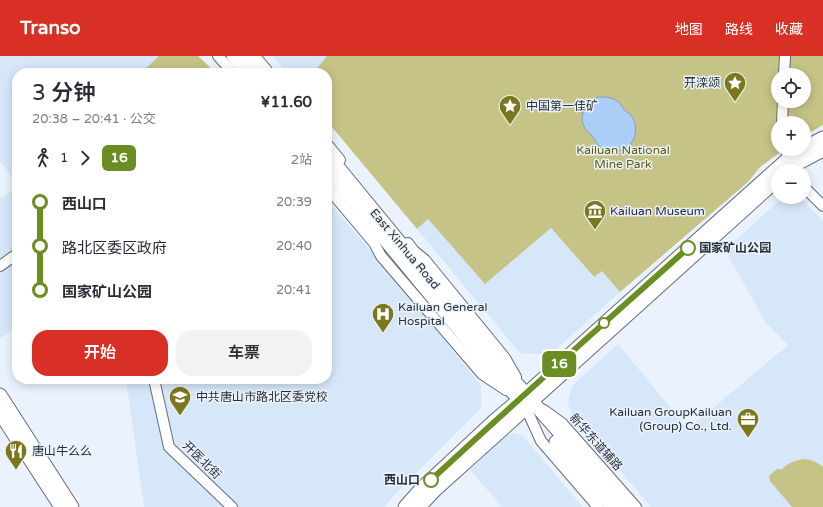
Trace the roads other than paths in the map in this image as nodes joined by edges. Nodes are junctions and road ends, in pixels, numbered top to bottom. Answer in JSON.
{"nodes":[{"id":1,"x":218,"y":56,"type":"edge"},
{"id":2,"x":233,"y":56,"type":"edge"},
{"id":3,"x":246,"y":56,"type":"edge"},
{"id":4,"x":255,"y":56,"type":"edge"},
{"id":5,"x":785,"y":56,"type":"edge"},
{"id":6,"x":229,"y":68,"type":"edge"},
{"id":7,"x":244,"y":68,"type":"edge"},
{"id":8,"x":256,"y":68,"type":"edge"},
{"id":9,"x":265,"y":68,"type":"edge"},
{"id":10,"x":784,"y":68,"type":"edge"},
{"id":11,"x":823,"y":138,"type":"edge"},
{"id":12,"x":811,"y":145,"type":"edge"},
{"id":13,"x":332,"y":150,"type":"edge"},
{"id":14,"x":823,"y":150,"type":"edge"},
{"id":15,"x":332,"y":160,"type":"edge"},
{"id":16,"x":790,"y":163,"type":"edge"},
{"id":17,"x":332,"y":175,"type":"edge"},
{"id":18,"x":771,"y":186,"type":"edge"},
{"id":19,"x":332,"y":193,"type":"edge"},
{"id":20,"x":811,"y":194,"type":"edge"},
{"id":21,"x":823,"y":206,"type":"edge"},
{"id":22,"x":12,"y":258,"type":"edge"},
{"id":23,"x":0,"y":266,"type":"edge"},
{"id":24,"x":155,"y":384,"type":"edge"},
{"id":25,"x":0,"y":395,"type":"edge"},
{"id":26,"x":526,"y":401,"type":"junction"},
{"id":27,"x":0,"y":413,"type":"edge"},
{"id":28,"x":61,"y":507,"type":"edge"},
{"id":29,"x":72,"y":507,"type":"edge"},
{"id":30,"x":232,"y":507,"type":"edge"},
{"id":31,"x":405,"y":507,"type":"edge"},
{"id":32,"x":419,"y":507,"type":"edge"},
{"id":33,"x":598,"y":507,"type":"edge"},
{"id":34,"x":612,"y":507,"type":"edge"},
{"id":35,"x":625,"y":507,"type":"edge"},
{"id":36,"x":636,"y":507,"type":"edge"}],
"edges":[{"from":1,"to":6,"type":"street"},
{"from":2,"to":7,"type":"main road"},
{"from":3,"to":8,"type":"main road"},
{"from":4,"to":9,"type":"street"},
{"from":5,"to":10,"type":"street"},
{"from":11,"to":12,"type":"main road"},
{"from":13,"to":26,"type":"street"},
{"from":14,"to":16,"type":"main road"},
{"from":15,"to":26,"type":"main road","name":"East Xinhua Road"},
{"from":16,"to":26,"type":"main road"},
{"from":17,"to":26,"type":"main road","name":"East Xinhua Road"},
{"from":18,"to":26,"type":"main road"},
{"from":19,"to":26,"type":"street","name":"新华东道辅路"},
{"from":20,"to":21,"type":"street"},
{"from":22,"to":23,"type":"street"},
{"from":24,"to":30,"type":"street","name":"开医北街"},
{"from":25,"to":29,"type":"main road"},
{"from":26,"to":31,"type":"main road"},
{"from":26,"to":32,"type":"main road"},
{"from":26,"to":33,"type":"street"},
{"from":26,"to":34,"type":"main road","name":"East Xinhua Road"},
{"from":26,"to":35,"type":"main road","name":"East Xinhua Road"},
{"from":26,"to":36,"type":"street","name":"新华东道辅路"},
{"from":27,"to":28,"type":"main road"}]}
